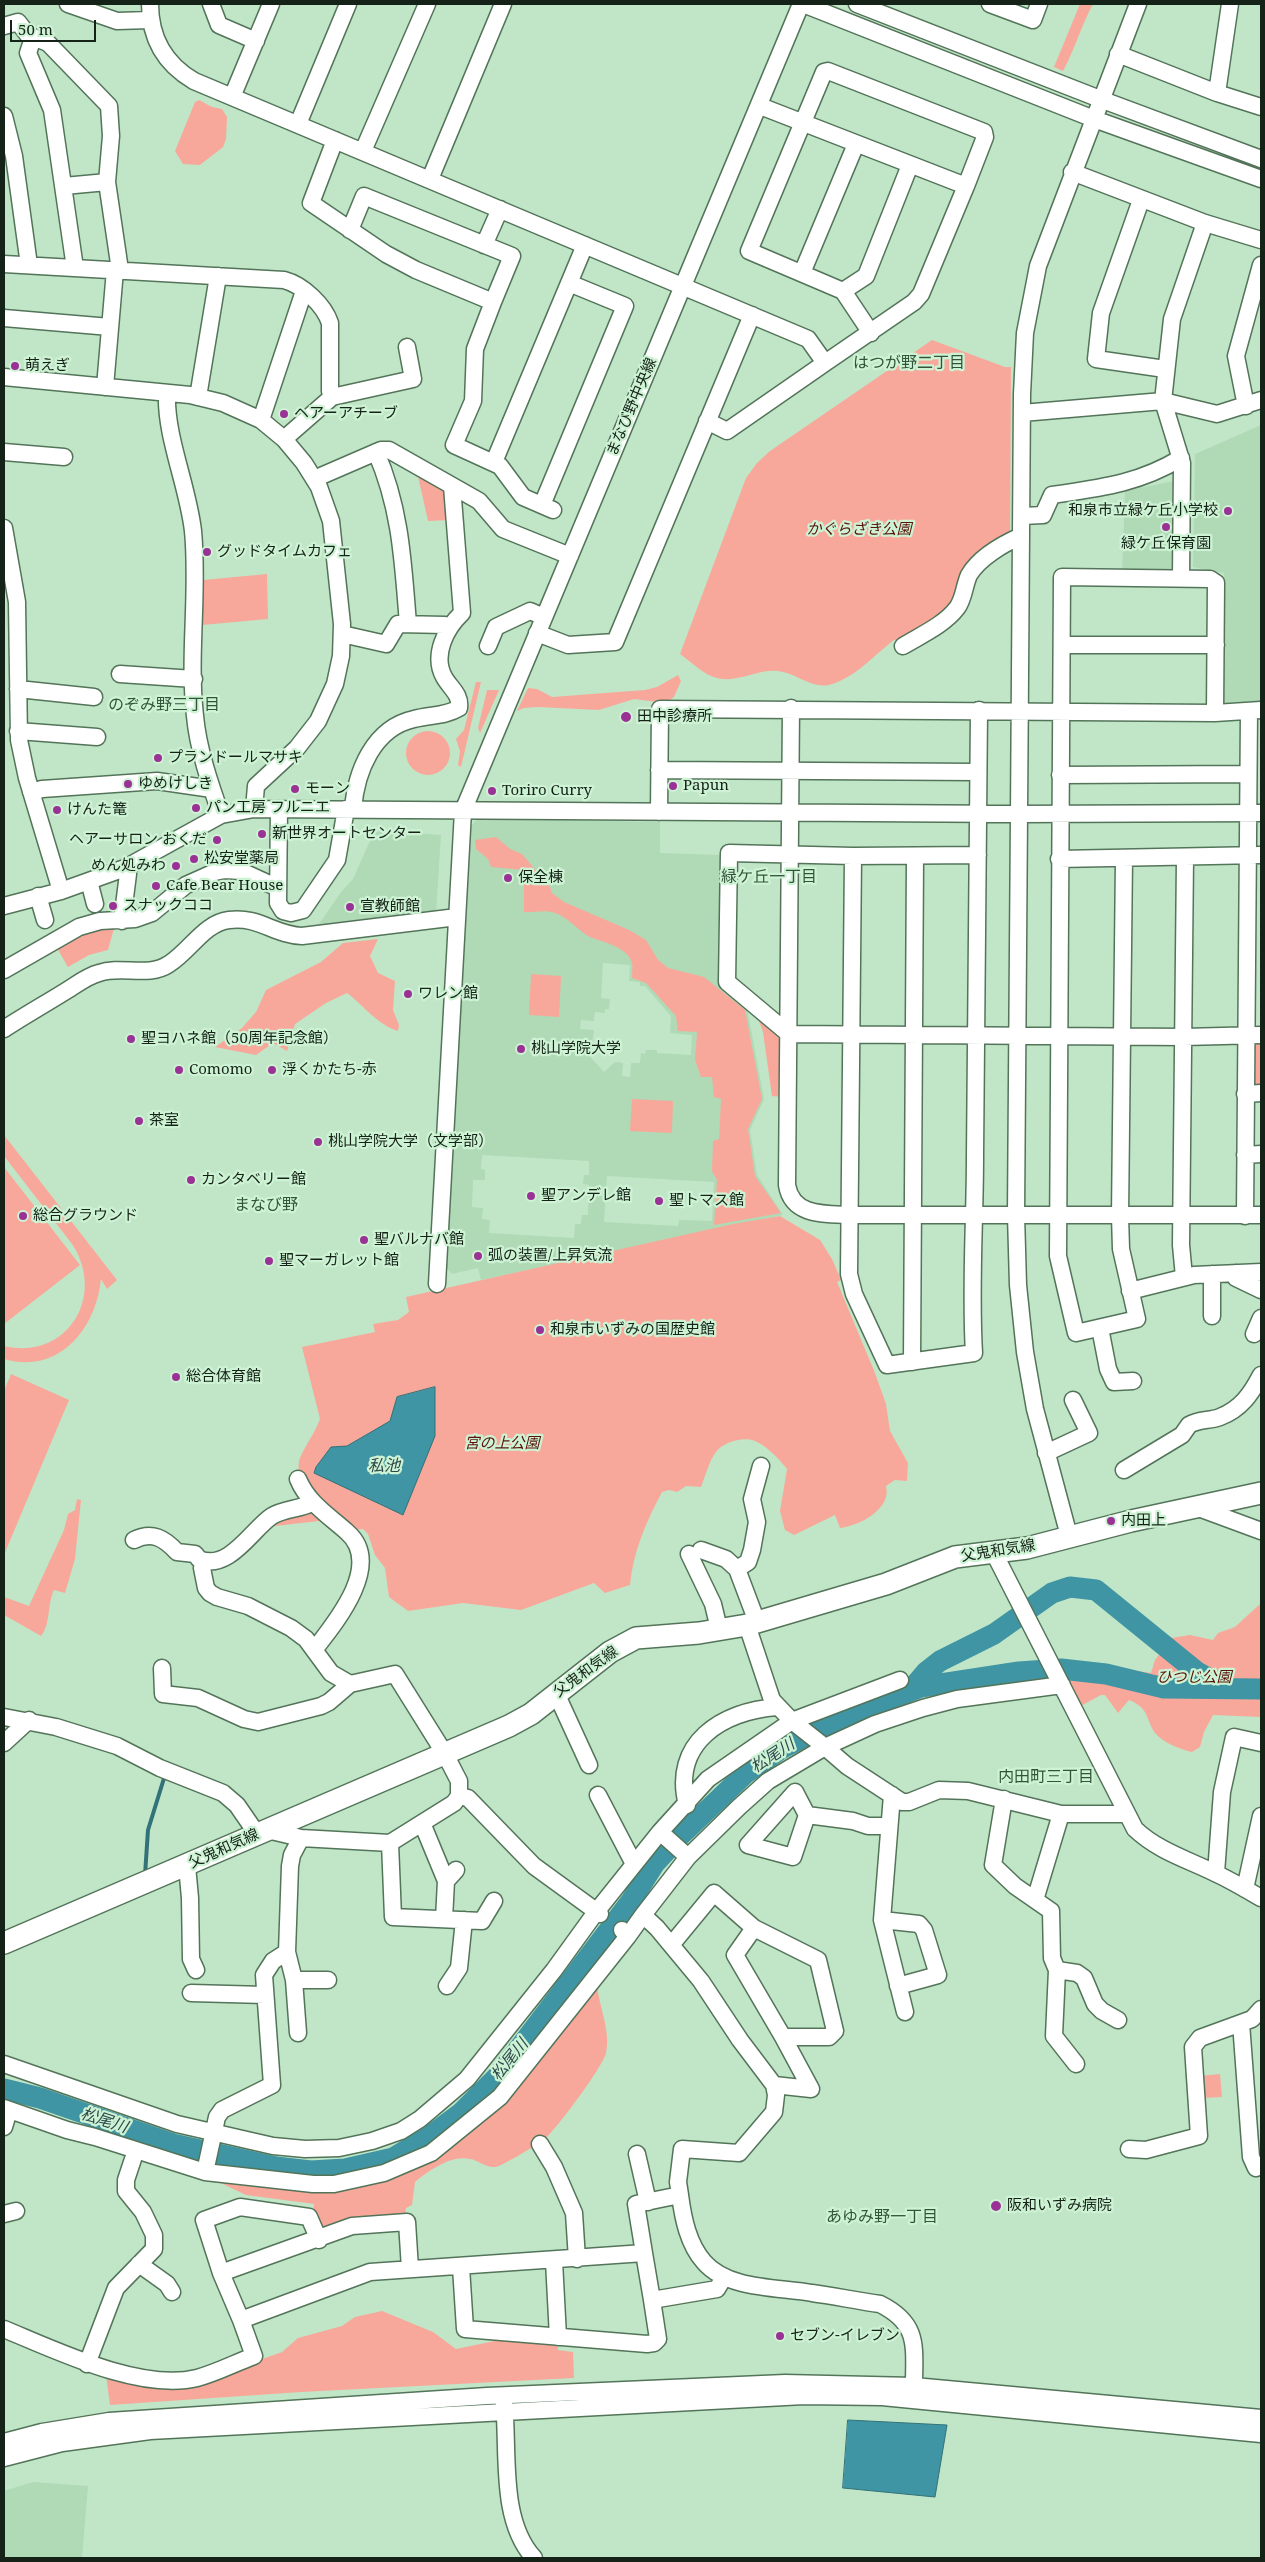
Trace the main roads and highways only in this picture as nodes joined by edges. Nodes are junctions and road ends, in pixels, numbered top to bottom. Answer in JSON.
{"nodes":[{"id":1,"x":1261,"y":1493,"type":"edge"},
{"id":2,"x":4,"y":1943,"type":"edge"}],
"edges":[{"from":1,"to":2,"type":"main road","name":"父鬼和気線"}]}
